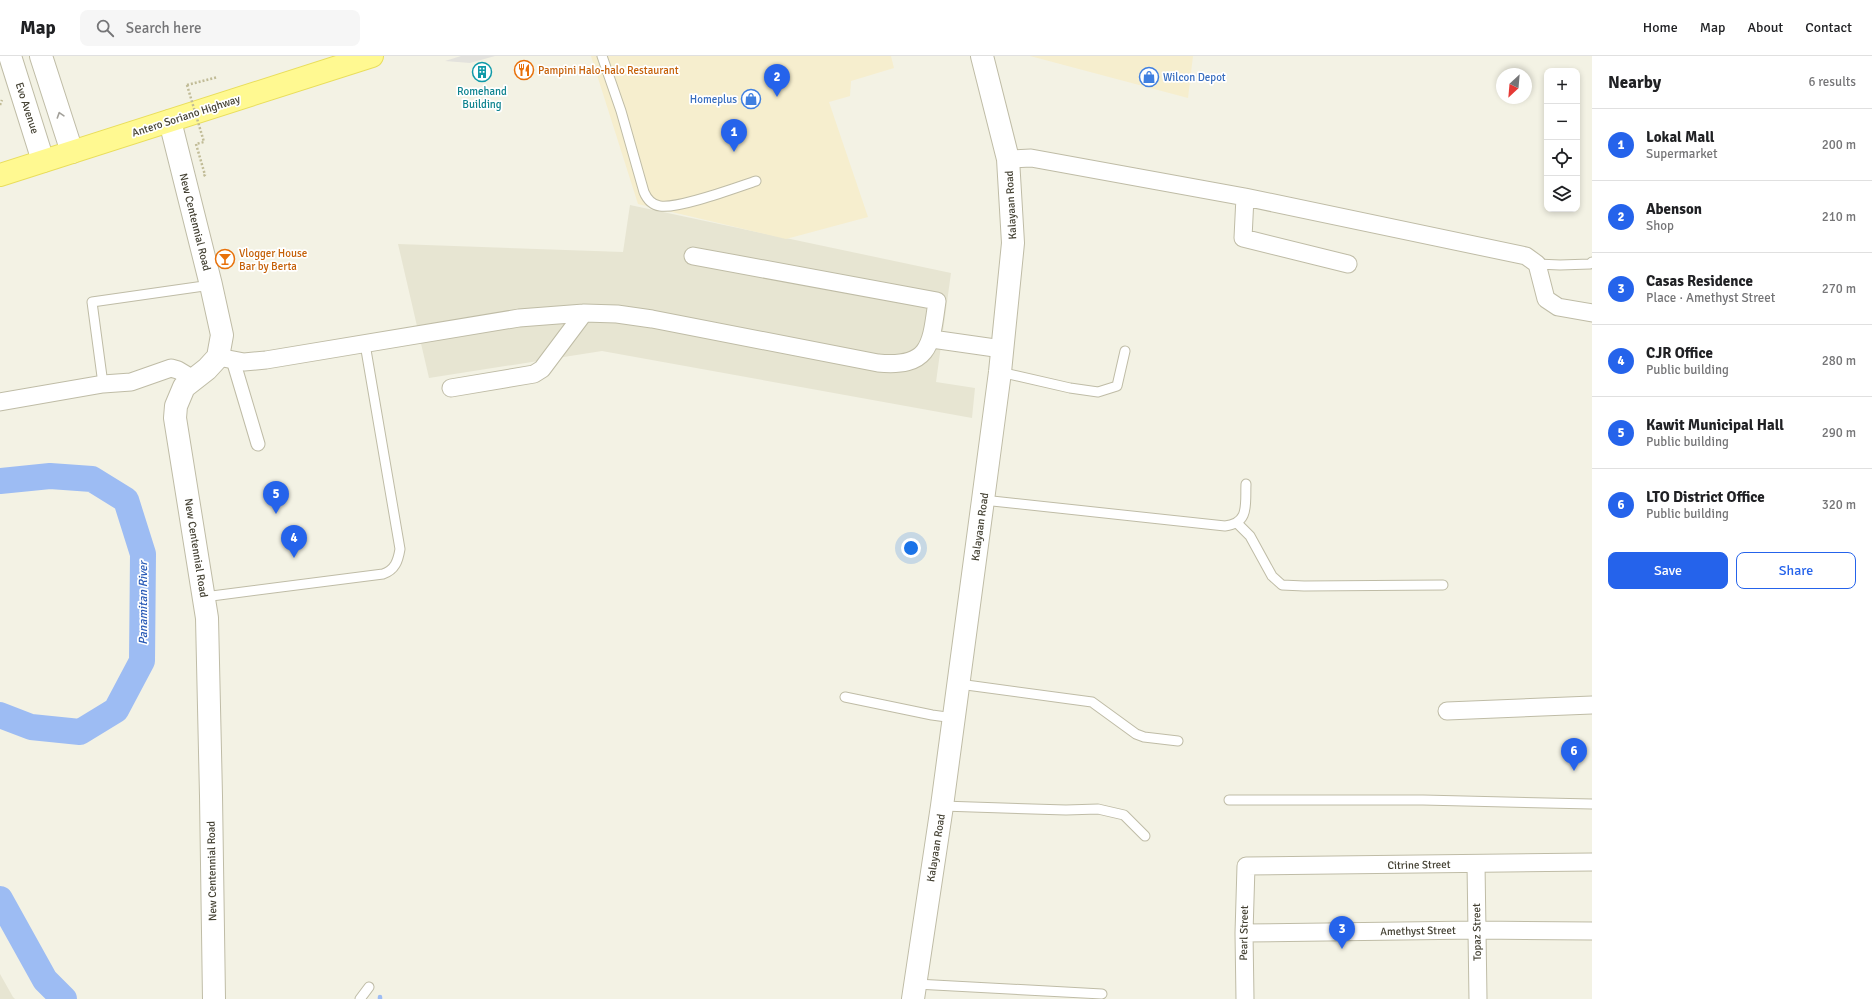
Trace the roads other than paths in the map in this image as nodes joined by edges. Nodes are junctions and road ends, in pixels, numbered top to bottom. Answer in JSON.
{"nodes":[{"id":1,"x":10,"y":56,"type":"edge"},
{"id":2,"x":41,"y":56,"type":"edge"},
{"id":3,"x":602,"y":56,"type":"edge"},
{"id":4,"x":982,"y":56,"type":"edge"},
{"id":5,"x":365,"y":57,"type":"edge"},
{"id":6,"x":170,"y":121,"type":"junction"},
{"id":7,"x":72,"y":152,"type":"junction"},
{"id":8,"x":1008,"y":159,"type":"junction"},
{"id":9,"x":43,"y":161,"type":"junction"},
{"id":10,"x":0,"y":175,"type":"edge"},
{"id":11,"x":756,"y":181,"type":"dead end"},
{"id":12,"x":1245,"y":197,"type":"junction"},
{"id":13,"x":693,"y":256,"type":"dead end"},
{"id":14,"x":1592,"y":262,"type":"edge"},
{"id":15,"x":1348,"y":264,"type":"dead end"},
{"id":16,"x":1537,"y":264,"type":"junction"},
{"id":17,"x":211,"y":284,"type":"junction"},
{"id":18,"x":584,"y":313,"type":"junction"},
{"id":19,"x":1592,"y":313,"type":"edge"},
{"id":20,"x":932,"y":339,"type":"junction"},
{"id":21,"x":365,"y":344,"type":"junction"},
{"id":22,"x":1002,"y":349,"type":"junction"},
{"id":23,"x":1125,"y":351,"type":"dead end"},
{"id":24,"x":225,"y":359,"type":"junction"},
{"id":25,"x":1000,"y":372,"type":"junction"},
{"id":26,"x":193,"y":379,"type":"junction"},
{"id":27,"x":103,"y":384,"type":"junction"},
{"id":28,"x":451,"y":388,"type":"dead end"},
{"id":29,"x":0,"y":402,"type":"edge"},
{"id":30,"x":258,"y":444,"type":"dead end"},
{"id":31,"x":1246,"y":484,"type":"dead end"},
{"id":32,"x":983,"y":500,"type":"junction"},
{"id":33,"x":1237,"y":523,"type":"junction"},
{"id":34,"x":1443,"y":585,"type":"dead end"},
{"id":35,"x":204,"y":597,"type":"junction"},
{"id":36,"x":958,"y":684,"type":"junction"},
{"id":37,"x":845,"y":697,"type":"dead end"},
{"id":38,"x":1592,"y":705,"type":"edge"},
{"id":39,"x":1447,"y":711,"type":"dead end"},
{"id":40,"x":954,"y":718,"type":"junction"},
{"id":41,"x":1178,"y":742,"type":"dead end"},
{"id":42,"x":1230,"y":800,"type":"dead end"},
{"id":43,"x":1592,"y":804,"type":"edge"},
{"id":44,"x":942,"y":806,"type":"junction"},
{"id":45,"x":1146,"y":836,"type":"dead end"},
{"id":46,"x":1592,"y":862,"type":"edge"},
{"id":47,"x":1476,"y":864,"type":"junction"},
{"id":48,"x":1246,"y":866,"type":"joint"},
{"id":49,"x":1476,"y":930,"type":"junction"},
{"id":50,"x":1592,"y":931,"type":"edge"},
{"id":51,"x":1244,"y":933,"type":"junction"},
{"id":52,"x":369,"y":987,"type":"dead end"},
{"id":53,"x":914,"y":991,"type":"edge"},
{"id":54,"x":1102,"y":994,"type":"dead end"},
{"id":55,"x":214,"y":999,"type":"edge"},
{"id":56,"x":360,"y":999,"type":"edge"},
{"id":57,"x":1245,"y":999,"type":"edge"},
{"id":58,"x":1478,"y":999,"type":"edge"}],
"edges":[{"from":1,"to":9,"type":"street","name":"Evo Avenue"},
{"from":7,"to":2,"type":"street","one_way":true},
{"from":3,"to":11,"type":"lane"},
{"from":4,"to":8,"type":"street","name":"Kalayaan Road"},
{"from":5,"to":6,"type":"main road","name":"Antero Soriano Highway"},
{"from":6,"to":7,"type":"main road","name":"Antero Soriano Highway"},
{"from":6,"to":17,"type":"street","name":"New Centennial Road"},
{"from":7,"to":9,"type":"main road","name":"Antero Soriano Highway"},
{"from":8,"to":12,"type":"street"},
{"from":8,"to":22,"type":"street","name":"Kalayaan Road"},
{"from":9,"to":10,"type":"main road","name":"Antero Soriano Highway"},
{"from":12,"to":15,"type":"street"},
{"from":12,"to":16,"type":"street"},
{"from":13,"to":20,"type":"street"},
{"from":14,"to":16,"type":"lane"},
{"from":16,"to":19,"type":"street"},
{"from":17,"to":24,"type":"street","name":"New Centennial Road"},
{"from":17,"to":27,"type":"lane"},
{"from":18,"to":20,"type":"street"},
{"from":18,"to":21,"type":"street"},
{"from":18,"to":28,"type":"street"},
{"from":20,"to":22,"type":"street"},
{"from":21,"to":24,"type":"street"},
{"from":21,"to":35,"type":"lane"},
{"from":22,"to":25,"type":"street","name":"Kalayaan Road"},
{"from":23,"to":25,"type":"lane"},
{"from":24,"to":26,"type":"street","name":"New Centennial Road"},
{"from":24,"to":30,"type":"street"},
{"from":25,"to":32,"type":"street","name":"Kalayaan Road"},
{"from":26,"to":27,"type":"street"},
{"from":26,"to":35,"type":"street","name":"New Centennial Road"},
{"from":27,"to":29,"type":"street"},
{"from":31,"to":33,"type":"lane"},
{"from":32,"to":33,"type":"lane"},
{"from":32,"to":36,"type":"street","name":"Kalayaan Road"},
{"from":33,"to":34,"type":"lane"},
{"from":35,"to":55,"type":"street","name":"New Centennial Road"},
{"from":36,"to":40,"type":"street","name":"Kalayaan Road"},
{"from":36,"to":41,"type":"lane"},
{"from":37,"to":40,"type":"lane"},
{"from":38,"to":39,"type":"street"},
{"from":40,"to":44,"type":"street","name":"Kalayaan Road"},
{"from":42,"to":43,"type":"lane"},
{"from":44,"to":45,"type":"lane"},
{"from":44,"to":53,"type":"street","name":"Kalayaan Road"},
{"from":46,"to":47,"type":"street","name":"Citrine Street"},
{"from":47,"to":48,"type":"street","name":"Citrine Street"},
{"from":47,"to":49,"type":"street","name":"Topaz Street"},
{"from":48,"to":51,"type":"street","name":"Pearl Street"},
{"from":49,"to":50,"type":"street","name":"Amethyst Street"},
{"from":49,"to":51,"type":"street","name":"Amethyst Street"},
{"from":49,"to":58,"type":"street","name":"Topaz Street"},
{"from":51,"to":57,"type":"street","name":"Pearl Street"},
{"from":52,"to":56,"type":"lane"},
{"from":53,"to":54,"type":"lane"}]}
